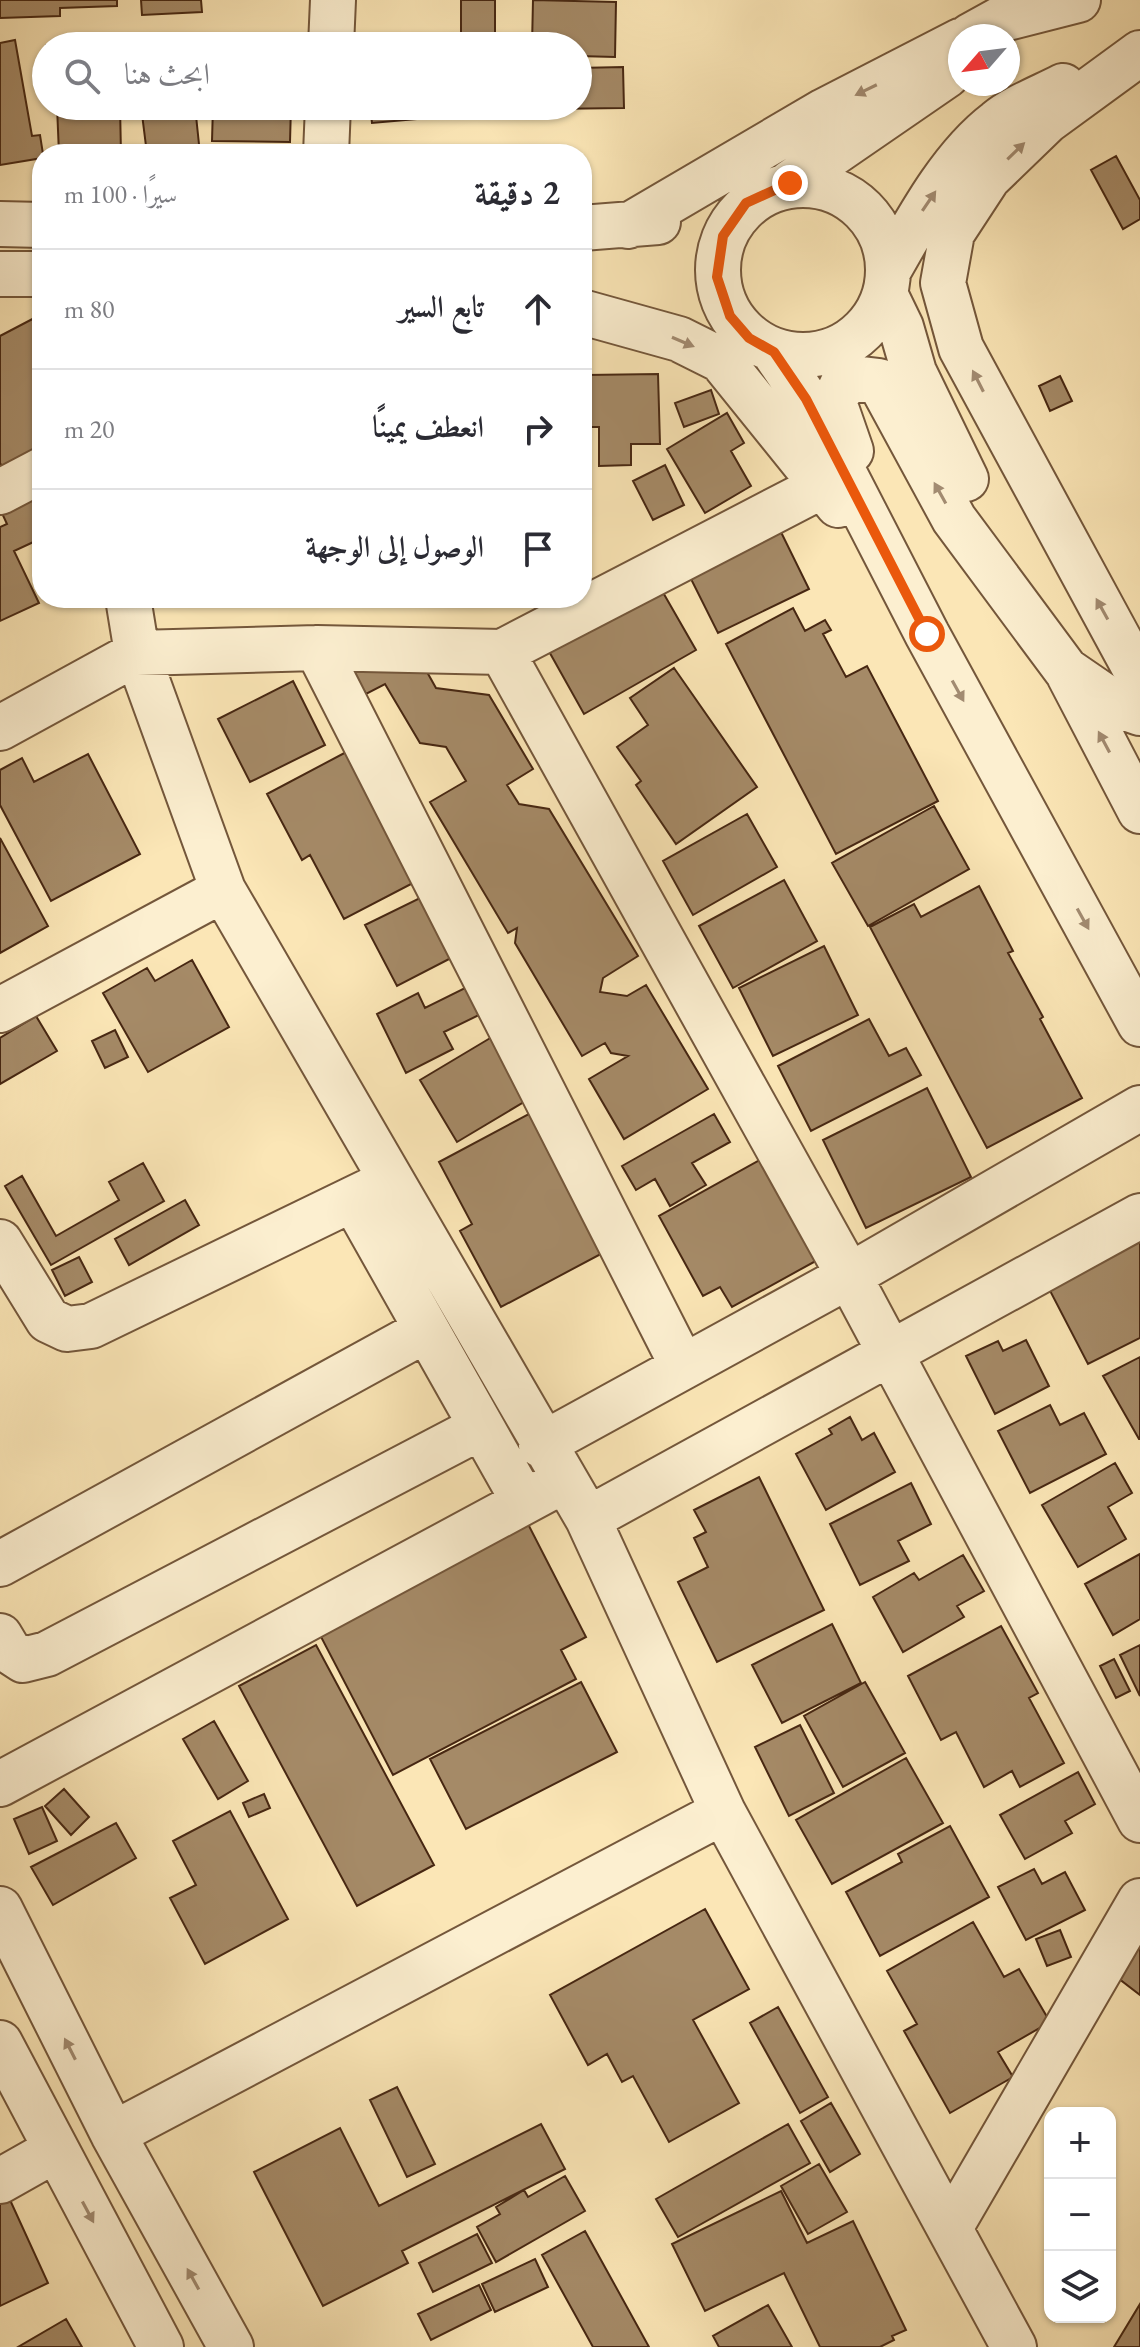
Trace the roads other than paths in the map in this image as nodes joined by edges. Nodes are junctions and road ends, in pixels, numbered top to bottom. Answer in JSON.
{"nodes":[{"id":1,"x":333,"y":0,"type":"edge"},
{"id":2,"x":1080,"y":0,"type":"edge"},
{"id":3,"x":992,"y":24,"type":"edge"},
{"id":4,"x":332,"y":32,"type":"edge"},
{"id":5,"x":1020,"y":34,"type":"edge"},
{"id":6,"x":1140,"y":46,"type":"edge"},
{"id":7,"x":948,"y":47,"type":"edge"},
{"id":8,"x":1140,"y":53,"type":"edge"},
{"id":9,"x":948,"y":76,"type":"edge"},
{"id":10,"x":327,"y":120,"type":"edge"},
{"id":11,"x":326,"y":144,"type":"edge"},
{"id":12,"x":790,"y":183,"type":"junction"},
{"id":13,"x":746,"y":203,"type":"junction"},
{"id":14,"x":0,"y":224,"type":"edge"},
{"id":15,"x":32,"y":225,"type":"edge"},
{"id":16,"x":628,"y":226,"type":"junction"},
{"id":17,"x":592,"y":228,"type":"edge"},
{"id":18,"x":0,"y":274,"type":"edge"},
{"id":19,"x":32,"y":274,"type":"edge"},
{"id":20,"x":888,"y":282,"type":"junction"},
{"id":21,"x":943,"y":283,"type":"junction"},
{"id":22,"x":592,"y":302,"type":"edge"},
{"id":23,"x":592,"y":315,"type":"edge"},
{"id":24,"x":730,"y":316,"type":"junction"},
{"id":25,"x":774,"y":352,"type":"junction"},
{"id":26,"x":941,"y":430,"type":"junction"},
{"id":27,"x":32,"y":475,"type":"edge"},
{"id":28,"x":824,"y":485,"type":"junction"},
{"id":29,"x":0,"y":492,"type":"edge"},
{"id":30,"x":592,"y":605,"type":"edge"},
{"id":31,"x":130,"y":608,"type":"edge"},
{"id":32,"x":587,"y":608,"type":"edge"},
{"id":33,"x":927,"y":634,"type":"junction"},
{"id":34,"x":317,"y":648,"type":"junction"},
{"id":35,"x":502,"y":652,"type":"junction"},
{"id":36,"x":137,"y":653,"type":"junction"},
{"id":37,"x":1066,"y":670,"type":"junction"},
{"id":38,"x":1140,"y":678,"type":"edge"},
{"id":39,"x":1140,"y":713,"type":"edge"},
{"id":40,"x":0,"y":728,"type":"edge"},
{"id":41,"x":1140,"y":811,"type":"edge"},
{"id":42,"x":223,"y":890,"type":"junction"},
{"id":43,"x":0,"y":1010,"type":"edge"},
{"id":44,"x":1140,"y":1024,"type":"edge"},
{"id":45,"x":1140,"y":1108,"type":"edge"},
{"id":46,"x":372,"y":1190,"type":"junction"},
{"id":47,"x":1140,"y":1216,"type":"edge"},
{"id":48,"x":0,"y":1242,"type":"edge"},
{"id":49,"x":849,"y":1276,"type":"junction"},
{"id":50,"x":426,"y":1330,"type":"junction"},
{"id":51,"x":889,"y":1355,"type":"junction"},
{"id":52,"x":683,"y":1367,"type":"junction"},
{"id":53,"x":481,"y":1427,"type":"junction"},
{"id":54,"x":541,"y":1445,"type":"junction"},
{"id":55,"x":565,"y":1480,"type":"junction"},
{"id":56,"x":524,"y":1502,"type":"junction"},
{"id":57,"x":588,"y":1519,"type":"junction"},
{"id":58,"x":0,"y":1564,"type":"edge"},
{"id":59,"x":3,"y":1647,"type":"edge"},
{"id":60,"x":0,"y":1784,"type":"edge"},
{"id":61,"x":723,"y":1812,"type":"junction"},
{"id":62,"x":1140,"y":1820,"type":"edge"},
{"id":63,"x":1140,"y":1901,"type":"edge"},
{"id":64,"x":0,"y":1909,"type":"edge"},
{"id":65,"x":0,"y":2043,"type":"edge"},
{"id":66,"x":113,"y":2134,"type":"junction"},
{"id":67,"x":55,"y":2150,"type":"junction"},
{"id":68,"x":0,"y":2181,"type":"edge"},
{"id":69,"x":950,"y":2228,"type":"junction"},
{"id":70,"x":161,"y":2347,"type":"edge"},
{"id":71,"x":231,"y":2347,"type":"edge"},
{"id":72,"x":1014,"y":2347,"type":"edge"}],
"edges":[{"from":1,"to":4,"type":"street"},
{"from":2,"to":3,"type":"street"},
{"from":2,"to":5,"type":"street"},
{"from":20,"to":6,"type":"street","one_way":true},
{"from":7,"to":16,"type":"street","one_way":true},
{"from":21,"to":8,"type":"street","one_way":true},
{"from":9,"to":12,"type":"street"},
{"from":10,"to":11,"type":"street"},
{"from":12,"to":13,"type":"street"},
{"from":12,"to":20,"type":"street"},
{"from":13,"to":16,"type":"street"},
{"from":13,"to":24,"type":"street"},
{"from":14,"to":15,"type":"street"},
{"from":16,"to":17,"type":"street"},
{"from":18,"to":19,"type":"street"},
{"from":20,"to":25,"type":"street"},
{"from":20,"to":26,"type":"street"},
{"from":21,"to":26,"type":"street"},
{"from":38,"to":21,"type":"street","one_way":true},
{"from":22,"to":24,"type":"street"},
{"from":23,"to":28,"type":"street","one_way":true},
{"from":24,"to":25,"type":"street"},
{"from":25,"to":33,"type":"street"},
{"from":26,"to":37,"type":"street"},
{"from":27,"to":29,"type":"street"},
{"from":28,"to":30,"type":"street"},
{"from":28,"to":33,"type":"street"},
{"from":31,"to":36,"type":"street"},
{"from":32,"to":35,"type":"street"},
{"from":37,"to":33,"type":"street","one_way":true},
{"from":33,"to":44,"type":"street","one_way":true},
{"from":34,"to":35,"type":"street"},
{"from":34,"to":36,"type":"street"},
{"from":34,"to":52,"type":"street"},
{"from":35,"to":49,"type":"street"},
{"from":36,"to":40,"type":"street"},
{"from":36,"to":42,"type":"street"},
{"from":37,"to":39,"type":"street"},
{"from":41,"to":37,"type":"street","one_way":true},
{"from":42,"to":43,"type":"street"},
{"from":42,"to":46,"type":"street"},
{"from":45,"to":49,"type":"street"},
{"from":46,"to":48,"type":"street"},
{"from":46,"to":50,"type":"street"},
{"from":46,"to":54,"type":"street"},
{"from":47,"to":51,"type":"street"},
{"from":49,"to":51,"type":"street"},
{"from":49,"to":52,"type":"street"},
{"from":50,"to":53,"type":"street"},
{"from":50,"to":58,"type":"street"},
{"from":51,"to":57,"type":"street"},
{"from":51,"to":62,"type":"street"},
{"from":52,"to":54,"type":"street"},
{"from":53,"to":56,"type":"street"},
{"from":53,"to":59,"type":"street"},
{"from":54,"to":55,"type":"street"},
{"from":55,"to":56,"type":"street"},
{"from":55,"to":57,"type":"street"},
{"from":56,"to":60,"type":"street"},
{"from":57,"to":61,"type":"street"},
{"from":61,"to":66,"type":"street"},
{"from":61,"to":69,"type":"street"},
{"from":63,"to":69,"type":"street"},
{"from":66,"to":64,"type":"street","one_way":true},
{"from":65,"to":67,"type":"street"},
{"from":71,"to":66,"type":"street","one_way":true},
{"from":67,"to":68,"type":"street"},
{"from":67,"to":70,"type":"street","one_way":true},
{"from":69,"to":72,"type":"street"}]}
